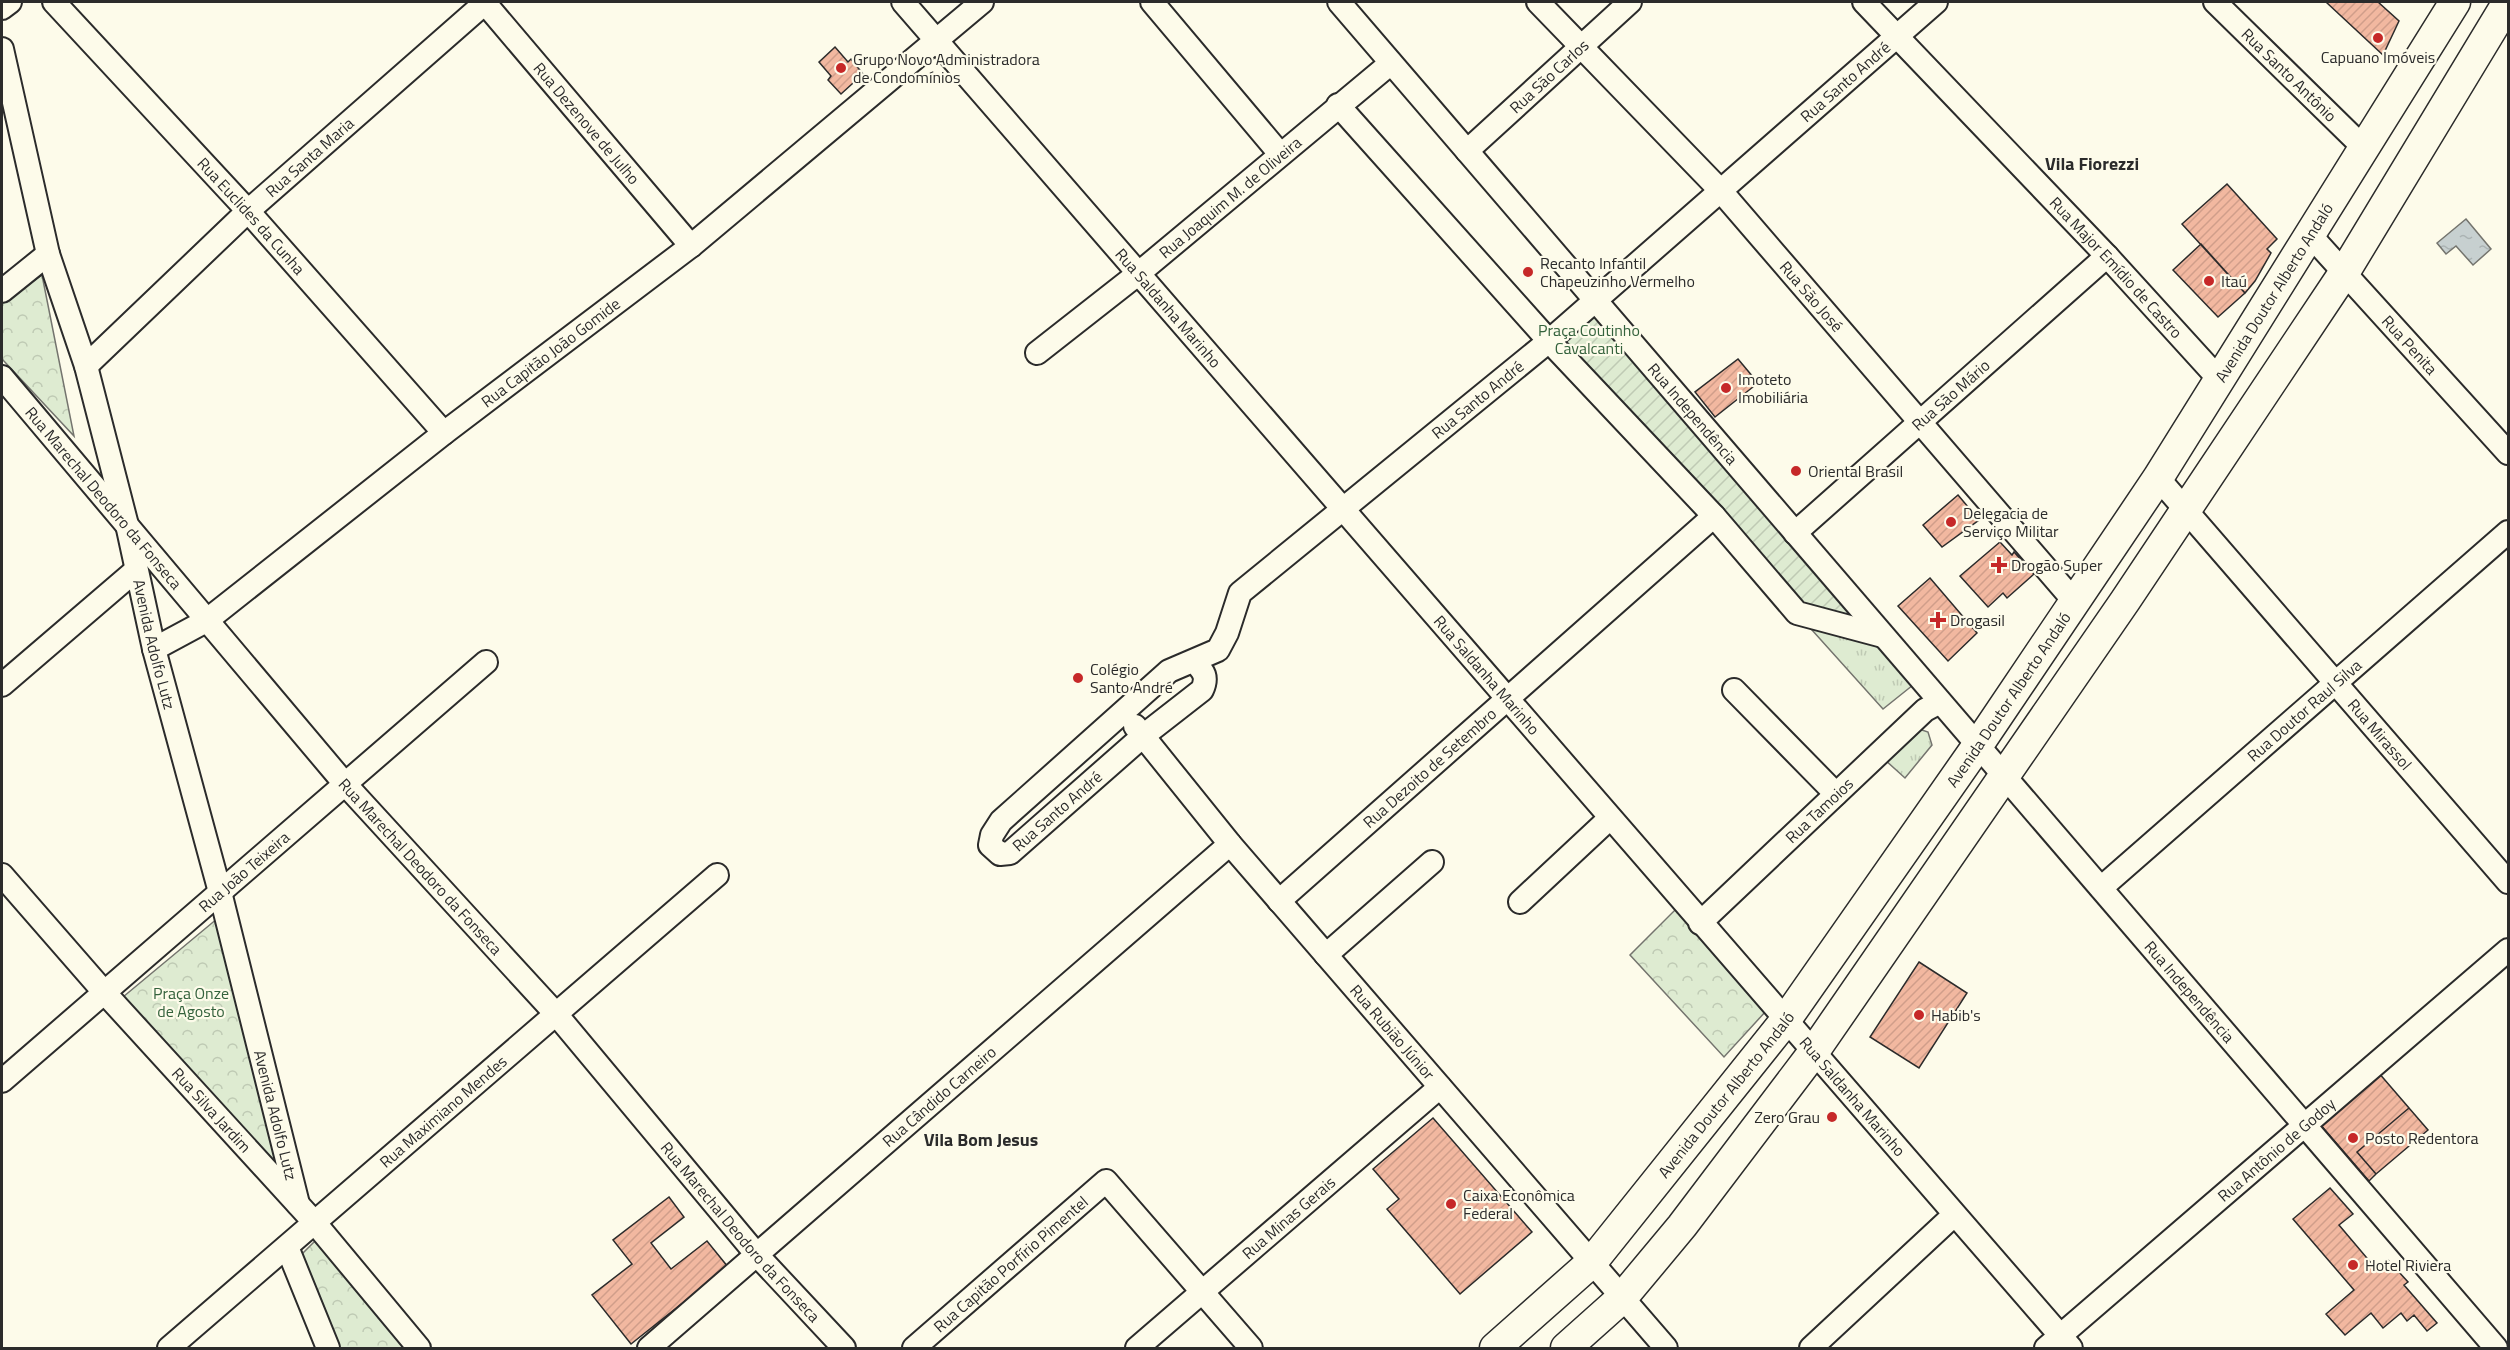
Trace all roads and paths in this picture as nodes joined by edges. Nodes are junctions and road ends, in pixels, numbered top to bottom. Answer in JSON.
{"nodes":[{"id":1,"x":10,"y":2,"type":"edge"},
{"id":2,"x":54,"y":2,"type":"edge"},
{"id":3,"x":485,"y":2,"type":"edge"},
{"id":4,"x":903,"y":2,"type":"edge"},
{"id":5,"x":981,"y":2,"type":"edge"},
{"id":6,"x":1152,"y":2,"type":"edge"},
{"id":7,"x":1338,"y":2,"type":"edge"},
{"id":8,"x":1538,"y":2,"type":"edge"},
{"id":9,"x":1630,"y":2,"type":"edge"},
{"id":10,"x":1864,"y":2,"type":"edge"},
{"id":11,"x":1936,"y":2,"type":"edge"},
{"id":12,"x":2215,"y":2,"type":"edge"},
{"id":13,"x":2455,"y":2,"type":"edge"},
{"id":14,"x":2508,"y":2,"type":"edge"},
{"id":15,"x":2,"y":8,"type":"edge"},
{"id":16,"x":1897,"y":36,"type":"junction"},
{"id":17,"x":937,"y":41,"type":"junction"},
{"id":18,"x":1581,"y":46,"type":"junction"},
{"id":19,"x":2,"y":49,"type":"edge"},
{"id":20,"x":1391,"y":63,"type":"junction"},
{"id":21,"x":1338,"y":105,"type":"junction"},
{"id":22,"x":2364,"y":148,"type":"junction"},
{"id":23,"x":1467,"y":151,"type":"junction"},
{"id":24,"x":1280,"y":154,"type":"junction"},
{"id":25,"x":1720,"y":190,"type":"junction"},
{"id":26,"x":248,"y":211,"type":"junction"},
{"id":27,"x":2311,"y":236,"type":"junction"},
{"id":28,"x":691,"y":246,"type":"junction"},
{"id":29,"x":48,"y":254,"type":"junction"},
{"id":30,"x":2107,"y":255,"type":"junction"},
{"id":31,"x":1139,"y":273,"type":"junction"},
{"id":32,"x":2344,"y":273,"type":"junction"},
{"id":33,"x":2,"y":291,"type":"edge"},
{"id":34,"x":1595,"y":300,"type":"junction"},
{"id":35,"x":1549,"y":341,"type":"junction"},
{"id":36,"x":1037,"y":353,"type":"dead end"},
{"id":37,"x":86,"y":366,"type":"junction"},
{"id":38,"x":2,"y":377,"type":"edge"},
{"id":39,"x":2218,"y":378,"type":"junction"},
{"id":40,"x":1920,"y":422,"type":"junction"},
{"id":41,"x":444,"y":433,"type":"junction"},
{"id":42,"x":2508,"y":453,"type":"edge"},
{"id":43,"x":2158,"y":478,"type":"junction"},
{"id":44,"x":1343,"y":509,"type":"junction"},
{"id":45,"x":2186,"y":510,"type":"junction"},
{"id":46,"x":1714,"y":516,"type":"junction"},
{"id":47,"x":128,"y":530,"type":"junction"},
{"id":48,"x":2508,"y":532,"type":"edge"},
{"id":49,"x":1795,"y":533,"type":"junction"},
{"id":50,"x":136,"y":570,"type":"junction"},
{"id":51,"x":2075,"y":602,"type":"junction"},
{"id":52,"x":206,"y":621,"type":"junction"},
{"id":53,"x":1884,"y":636,"type":"junction"},
{"id":54,"x":154,"y":649,"type":"junction"},
{"id":55,"x":486,"y":662,"type":"dead end"},
{"id":56,"x":1195,"y":662,"type":"junction"},
{"id":57,"x":2336,"y":683,"type":"junction"},
{"id":58,"x":2,"y":685,"type":"edge"},
{"id":59,"x":1734,"y":690,"type":"dead end"},
{"id":60,"x":1507,"y":699,"type":"junction"},
{"id":61,"x":1940,"y":702,"type":"junction"},
{"id":62,"x":1125,"y":713,"type":"junction"},
{"id":63,"x":1143,"y":736,"type":"junction"},
{"id":64,"x":1093,"y":741,"type":"junction"},
{"id":65,"x":1978,"y":745,"type":"junction"},
{"id":66,"x":1112,"y":764,"type":"junction"},
{"id":67,"x":2002,"y":777,"type":"junction"},
{"id":68,"x":1049,"y":779,"type":"junction"},
{"id":69,"x":345,"y":784,"type":"junction"},
{"id":70,"x":1836,"y":794,"type":"junction"},
{"id":71,"x":1066,"y":803,"type":"junction"},
{"id":72,"x":1610,"y":818,"type":"junction"},
{"id":73,"x":1230,"y":844,"type":"junction"},
{"id":74,"x":1432,"y":862,"type":"dead end"},
{"id":75,"x":2,"y":875,"type":"edge"},
{"id":76,"x":717,"y":875,"type":"dead end"},
{"id":77,"x":2508,"y":882,"type":"edge"},
{"id":78,"x":2101,"y":888,"type":"junction"},
{"id":79,"x":220,"y":892,"type":"junction"},
{"id":80,"x":1279,"y":901,"type":"junction"},
{"id":81,"x":1520,"y":902,"type":"dead end"},
{"id":82,"x":1700,"y":923,"type":"junction"},
{"id":83,"x":2508,"y":950,"type":"edge"},
{"id":84,"x":1326,"y":955,"type":"junction"},
{"id":85,"x":104,"y":992,"type":"junction"},
{"id":86,"x":556,"y":1014,"type":"junction"},
{"id":87,"x":1785,"y":1021,"type":"junction"},
{"id":88,"x":1813,"y":1053,"type":"junction"},
{"id":89,"x":2,"y":1081,"type":"edge"},
{"id":90,"x":1440,"y":1087,"type":"junction"},
{"id":91,"x":2303,"y":1124,"type":"junction"},
{"id":92,"x":298,"y":1204,"type":"junction"},
{"id":93,"x":1954,"y":1215,"type":"junction"},
{"id":94,"x":315,"y":1223,"type":"junction"},
{"id":95,"x":287,"y":1247,"type":"junction"},
{"id":96,"x":757,"y":1255,"type":"junction"},
{"id":97,"x":1592,"y":1262,"type":"junction"},
{"id":98,"x":1202,"y":1292,"type":"junction"},
{"id":99,"x":1622,"y":1298,"type":"junction"},
{"id":100,"x":2059,"y":1344,"type":"edge"},
{"id":101,"x":169,"y":1348,"type":"edge"},
{"id":102,"x":328,"y":1348,"type":"edge"},
{"id":103,"x":419,"y":1348,"type":"edge"},
{"id":104,"x":649,"y":1348,"type":"edge"},
{"id":105,"x":844,"y":1348,"type":"edge"},
{"id":106,"x":914,"y":1348,"type":"edge"},
{"id":107,"x":1137,"y":1348,"type":"edge"},
{"id":108,"x":1251,"y":1348,"type":"edge"},
{"id":109,"x":1496,"y":1348,"type":"edge"},
{"id":110,"x":1566,"y":1348,"type":"edge"},
{"id":111,"x":1666,"y":1348,"type":"edge"},
{"id":112,"x":1811,"y":1348,"type":"edge"},
{"id":113,"x":2496,"y":1348,"type":"edge"}],
"edges":[{"from":1,"to":15,"type":"street"},
{"from":2,"to":26,"type":"street","name":"Rua Euclides da Cunha"},
{"from":3,"to":26,"type":"street","name":"Rua Santa Maria"},
{"from":3,"to":28,"type":"street","name":"Rua Dezenove de Julho"},
{"from":4,"to":17,"type":"street","name":"Rua Saldanha Marinho"},
{"from":5,"to":17,"type":"street","name":"Rua Capitão João Gomide"},
{"from":6,"to":24,"type":"street"},
{"from":7,"to":20,"type":"street","name":"Rua Independência"},
{"from":8,"to":18,"type":"street","name":"Rua São José"},
{"from":9,"to":18,"type":"street","name":"Rua São Carlos"},
{"from":10,"to":16,"type":"street","name":"Rua Major Emídio de Castro"},
{"from":11,"to":16,"type":"street","name":"Rua Santo André"},
{"from":12,"to":22,"type":"street","name":"Rua Santo Antônio"},
{"from":13,"to":22,"type":"main road","name":"Avenida Doutor Alberto Andaló"},
{"from":14,"to":32,"type":"main road"},
{"from":16,"to":25,"type":"street","name":"Rua Santo André"},
{"from":16,"to":30,"type":"street","name":"Rua Major Emídio de Castro"},
{"from":17,"to":28,"type":"street","name":"Rua Capitão João Gomide"},
{"from":17,"to":31,"type":"street","name":"Rua Saldanha Marinho"},
{"from":18,"to":23,"type":"street","name":"Rua São Carlos"},
{"from":18,"to":25,"type":"street","name":"Rua São José"},
{"from":19,"to":29,"type":"street","name":"Avenida Adolfo Lutz"},
{"from":20,"to":21,"type":"street","name":"Rua Joaquim M. de Oliveira"},
{"from":20,"to":23,"type":"street","name":"Rua Independência"},
{"from":21,"to":24,"type":"street","name":"Rua Joaquim M. de Oliveira"},
{"from":21,"to":35,"type":"street"},
{"from":22,"to":27,"type":"main road","name":"Avenida Doutor Alberto Andaló"},
{"from":23,"to":34,"type":"street","name":"Rua Independência"},
{"from":24,"to":31,"type":"street","name":"Rua Joaquim M. de Oliveira"},
{"from":25,"to":34,"type":"street","name":"Rua Santo André"},
{"from":25,"to":40,"type":"street","name":"Rua São José"},
{"from":26,"to":37,"type":"street","name":"Rua Santa Maria"},
{"from":26,"to":41,"type":"street","name":"Rua Euclides da Cunha"},
{"from":27,"to":32,"type":"street","name":"Rua Penita"},
{"from":27,"to":39,"type":"main road","name":"Avenida Doutor Alberto Andaló"},
{"from":28,"to":41,"type":"street","name":"Rua Capitão João Gomide"},
{"from":29,"to":33,"type":"street"},
{"from":29,"to":37,"type":"street","name":"Avenida Adolfo Lutz"},
{"from":30,"to":39,"type":"street","name":"Rua Major Emídio de Castro"},
{"from":30,"to":40,"type":"street","name":"Rua São Mário"},
{"from":31,"to":36,"type":"street","name":"Rua Joaquim M. de Oliveira"},
{"from":31,"to":44,"type":"street","name":"Rua Saldanha Marinho"},
{"from":32,"to":42,"type":"street","name":"Rua Penita"},
{"from":32,"to":45,"type":"main road"},
{"from":34,"to":35,"type":"street","name":"Rua Santo André"},
{"from":34,"to":49,"type":"street","name":"Rua Independência"},
{"from":35,"to":44,"type":"street","name":"Rua Santo André"},
{"from":35,"to":46,"type":"street"},
{"from":37,"to":47,"type":"street","name":"Avenida Adolfo Lutz"},
{"from":38,"to":47,"type":"street","name":"Rua Marechal Deodoro da Fonseca"},
{"from":39,"to":43,"type":"main road","name":"Avenida Doutor Alberto Andaló"},
{"from":40,"to":49,"type":"street","name":"Rua São Mário"},
{"from":40,"to":51,"type":"street","name":"Rua São José"},
{"from":41,"to":52,"type":"street","name":"Rua Capitão João Gomide"},
{"from":43,"to":45,"type":"street","name":"Rua Mirassol"},
{"from":43,"to":51,"type":"main road","name":"Avenida Doutor Alberto Andaló"},
{"from":44,"to":56,"type":"street","name":"Rua Santo André"},
{"from":44,"to":60,"type":"street","name":"Rua Saldanha Marinho"},
{"from":45,"to":57,"type":"street","name":"Rua Mirassol"},
{"from":45,"to":67,"type":"main road"},
{"from":46,"to":53,"type":"street"},
{"from":46,"to":60,"type":"street","name":"Rua Dezoito de Setembro"},
{"from":47,"to":50,"type":"street","name":"Avenida Adolfo Lutz"},
{"from":47,"to":52,"type":"street","name":"Rua Marechal Deodoro da Fonseca"},
{"from":48,"to":57,"type":"street","name":"Rua Doutor Raul Silva"},
{"from":49,"to":53,"type":"street","name":"Rua Independência"},
{"from":50,"to":54,"type":"street","name":"Avenida Adolfo Lutz"},
{"from":50,"to":58,"type":"street"},
{"from":51,"to":65,"type":"main road","name":"Avenida Doutor Alberto Andaló"},
{"from":52,"to":54,"type":"street","name":"Rua Capitão João Gomide"},
{"from":52,"to":69,"type":"street","name":"Rua Marechal Deodoro da Fonseca"},
{"from":53,"to":61,"type":"street","name":"Rua Independência"},
{"from":54,"to":79,"type":"street","name":"Avenida Adolfo Lutz"},
{"from":55,"to":69,"type":"street","name":"Rua João Teixeira"},
{"from":56,"to":62,"type":"street","name":"Rua Santo André"},
{"from":56,"to":63,"type":"street","name":"Rua Santo André"},
{"from":57,"to":77,"type":"street","name":"Rua Mirassol"},
{"from":57,"to":78,"type":"street","name":"Rua Doutor Raul Silva"},
{"from":59,"to":70,"type":"street"},
{"from":60,"to":72,"type":"street","name":"Rua Saldanha Marinho"},
{"from":60,"to":80,"type":"street","name":"Rua Dezoito de Setembro"},
{"from":61,"to":65,"type":"street","name":"Rua Independência"},
{"from":61,"to":70,"type":"street","name":"Rua Tamoios"},
{"from":62,"to":63,"type":"street","name":"Rua Rubião Júnior"},
{"from":62,"to":64,"type":"street","name":"Rua Santo André"},
{"from":63,"to":66,"type":"street","name":"Rua Santo André"},
{"from":63,"to":73,"type":"street","name":"Rua Rubião Júnior"},
{"from":64,"to":66,"type":"street"},
{"from":64,"to":68,"type":"street","name":"Rua Santo André"},
{"from":65,"to":67,"type":"street","name":"Rua Independência"},
{"from":65,"to":87,"type":"main road","name":"Avenida Doutor Alberto Andaló"},
{"from":66,"to":71,"type":"street","name":"Rua Santo André"},
{"from":67,"to":78,"type":"street","name":"Rua Independência"},
{"from":67,"to":88,"type":"main road"},
{"from":68,"to":71,"type":"street"},
{"from":68,"to":71,"type":"street","name":"Rua Santo André"},
{"from":69,"to":79,"type":"street","name":"Rua João Teixeira"},
{"from":69,"to":86,"type":"street","name":"Rua Marechal Deodoro da Fonseca"},
{"from":70,"to":82,"type":"street","name":"Rua Tamoios"},
{"from":72,"to":81,"type":"street"},
{"from":72,"to":82,"type":"street","name":"Rua Saldanha Marinho"},
{"from":73,"to":80,"type":"street","name":"Rua Rubião Júnior"},
{"from":73,"to":96,"type":"street","name":"Rua Cândido Carneiro"},
{"from":74,"to":84,"type":"street"},
{"from":75,"to":85,"type":"street","name":"Rua Silva Jardim"},
{"from":76,"to":86,"type":"street","name":"Rua Maximiano Mendes"},
{"from":78,"to":91,"type":"street","name":"Rua Independência"},
{"from":79,"to":85,"type":"street","name":"Rua João Teixeira"},
{"from":79,"to":92,"type":"street","name":"Avenida Adolfo Lutz"},
{"from":80,"to":84,"type":"street","name":"Rua Rubião Júnior"},
{"from":82,"to":87,"type":"street","name":"Rua Saldanha Marinho"},
{"from":83,"to":91,"type":"street","name":"Rua Antônio de Godoy"},
{"from":84,"to":90,"type":"street","name":"Rua Rubião Júnior"},
{"from":85,"to":89,"type":"street","name":"Rua João Teixeira"},
{"from":85,"to":92,"type":"street","name":"Rua Silva Jardim"},
{"from":86,"to":94,"type":"street","name":"Rua Maximiano Mendes"},
{"from":86,"to":96,"type":"street","name":"Rua Marechal Deodoro da Fonseca"},
{"from":87,"to":88,"type":"street","name":"Rua Saldanha Marinho"},
{"from":87,"to":97,"type":"main road","name":"Avenida Doutor Alberto Andaló"},
{"from":88,"to":93,"type":"street","name":"Rua Saldanha Marinho"},
{"from":88,"to":99,"type":"main road"},
{"from":90,"to":97,"type":"street","name":"Rua Rubião Júnior"},
{"from":90,"to":98,"type":"street","name":"Rua Minas Gerais"},
{"from":91,"to":100,"type":"street","name":"Rua Antônio de Godoy"},
{"from":91,"to":113,"type":"street","name":"Rua Independência"},
{"from":92,"to":94,"type":"street","name":"Rua Silva Jardim"},
{"from":93,"to":100,"type":"street","name":"Rua Saldanha Marinho"},
{"from":93,"to":112,"type":"street"},
{"from":94,"to":95,"type":"street","name":"Rua Maximiano Mendes"},
{"from":94,"to":103,"type":"street","name":"Rua Silva Jardim"},
{"from":95,"to":101,"type":"street","name":"Rua Maximiano Mendes"},
{"from":95,"to":102,"type":"street"},
{"from":96,"to":104,"type":"street","name":"Rua Cândido Carneiro"},
{"from":96,"to":105,"type":"street","name":"Rua Marechal Deodoro da Fonseca"},
{"from":97,"to":99,"type":"street","name":"Rua Rubião Júnior"},
{"from":97,"to":109,"type":"main road","name":"Avenida Doutor Alberto Andaló"},
{"from":98,"to":106,"type":"street","name":"Rua Capitão Porfírio Pimentel"},
{"from":98,"to":107,"type":"street","name":"Rua Minas Gerais"},
{"from":98,"to":108,"type":"street"},
{"from":99,"to":110,"type":"main road"},
{"from":99,"to":111,"type":"street","name":"Rua Rubião Júnior"}]}
